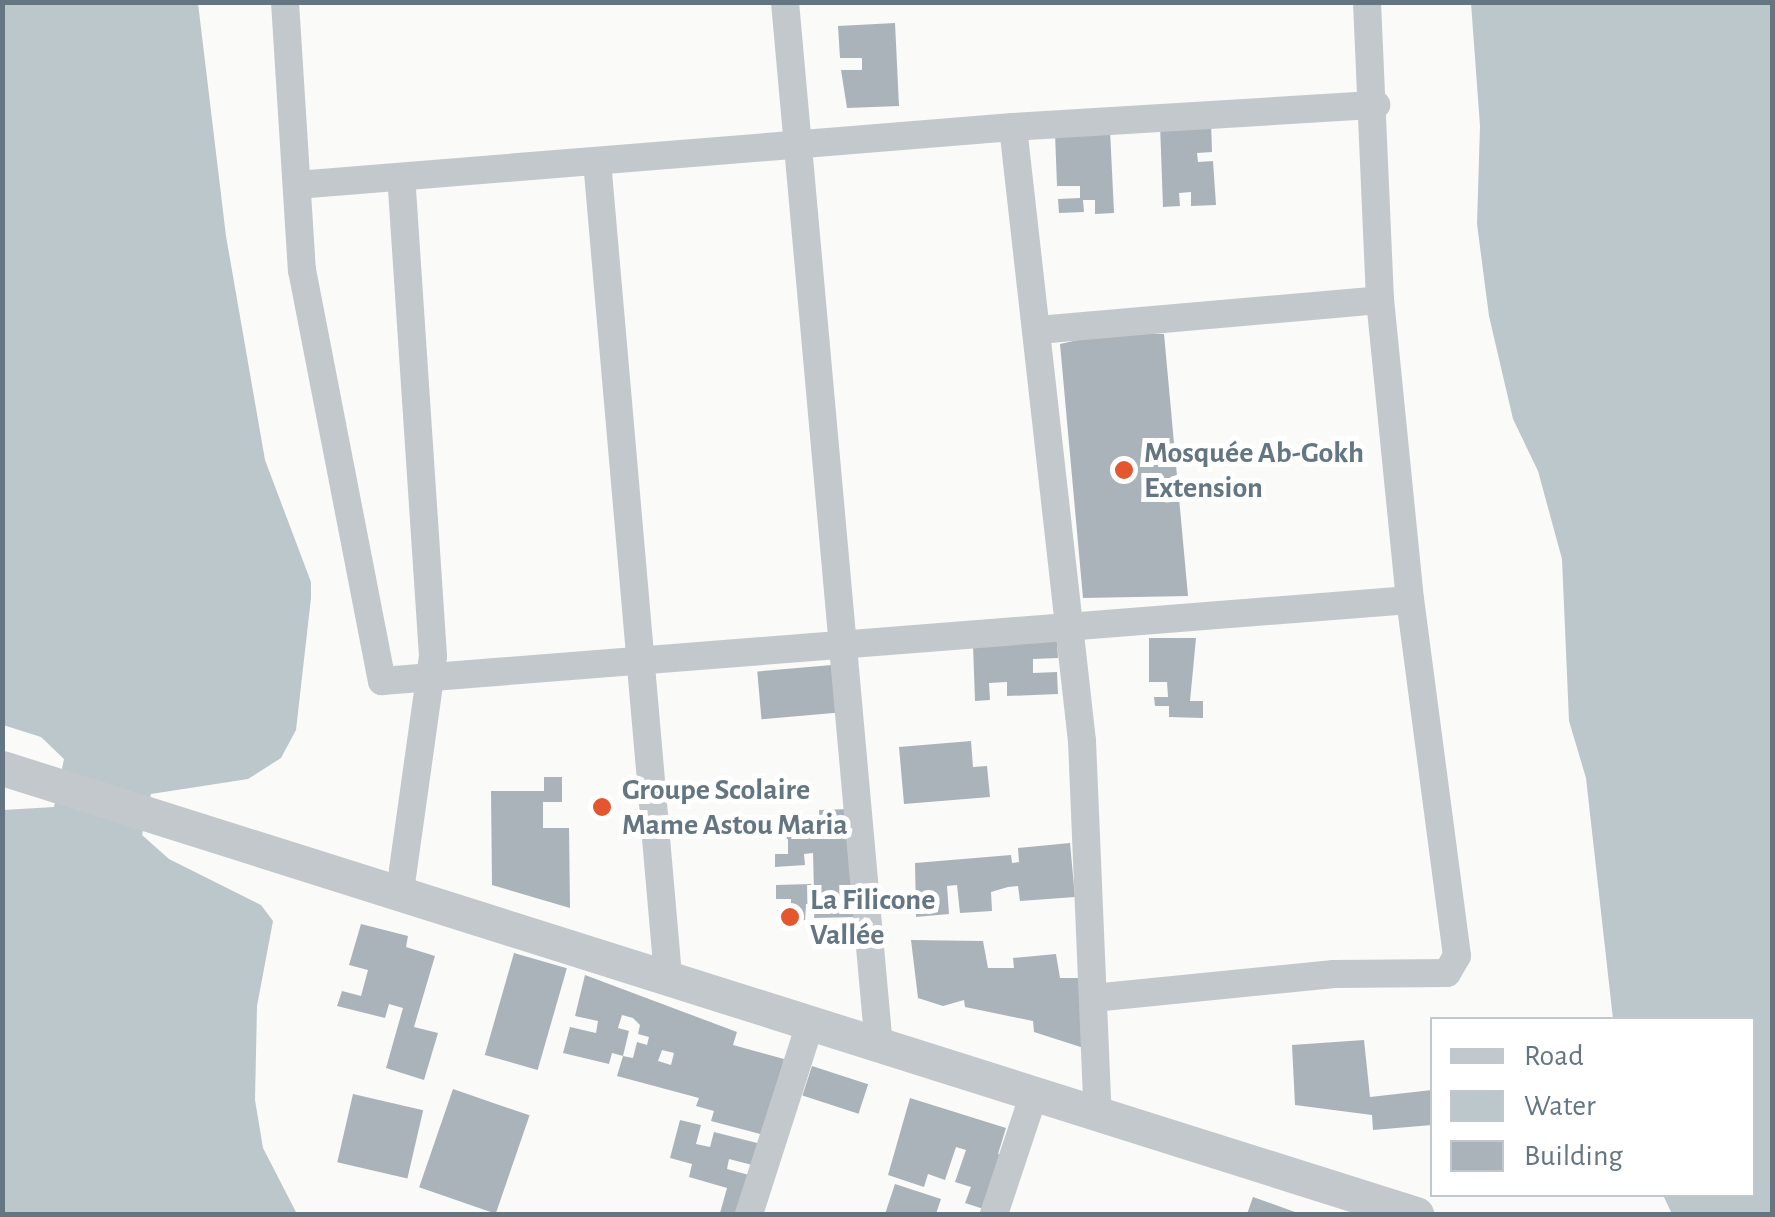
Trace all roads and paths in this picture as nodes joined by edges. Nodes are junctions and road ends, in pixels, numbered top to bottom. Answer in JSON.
{"nodes":[{"id":1,"x":285,"y":2,"type":"edge"},
{"id":2,"x":785,"y":2,"type":"edge"},
{"id":3,"x":1367,"y":2,"type":"edge"},
{"id":4,"x":1376,"y":106,"type":"junction"},
{"id":5,"x":1013,"y":127,"type":"junction"},
{"id":6,"x":797,"y":144,"type":"junction"},
{"id":7,"x":597,"y":160,"type":"junction"},
{"id":8,"x":401,"y":176,"type":"junction"},
{"id":9,"x":297,"y":185,"type":"junction"},
{"id":10,"x":1380,"y":300,"type":"junction"},
{"id":11,"x":1038,"y":330,"type":"junction"},
{"id":12,"x":1410,"y":600,"type":"junction"},
{"id":13,"x":1070,"y":626,"type":"junction"},
{"id":14,"x":844,"y":646,"type":"junction"},
{"id":15,"x":637,"y":663,"type":"junction"},
{"id":16,"x":432,"y":680,"type":"junction"},
{"id":17,"x":2,"y":768,"type":"edge"},
{"id":18,"x":400,"y":890,"type":"junction"},
{"id":19,"x":668,"y":976,"type":"junction"},
{"id":20,"x":1093,"y":998,"type":"junction"},
{"id":21,"x":810,"y":1024,"type":"junction"},
{"id":22,"x":879,"y":1048,"type":"junction"},
{"id":23,"x":1033,"y":1097,"type":"junction"},
{"id":24,"x":1098,"y":1117,"type":"junction"},
{"id":25,"x":748,"y":1214,"type":"edge"},
{"id":26,"x":994,"y":1214,"type":"edge"},
{"id":27,"x":1416,"y":1214,"type":"edge"}],
"edges":[{"from":1,"to":9,"type":"street"},
{"from":2,"to":6,"type":"street"},
{"from":3,"to":4,"type":"street"},
{"from":4,"to":5,"type":"street"},
{"from":4,"to":10,"type":"street"},
{"from":5,"to":6,"type":"street"},
{"from":5,"to":11,"type":"street"},
{"from":6,"to":7,"type":"street"},
{"from":6,"to":14,"type":"street"},
{"from":7,"to":8,"type":"street"},
{"from":7,"to":15,"type":"street"},
{"from":8,"to":9,"type":"street"},
{"from":8,"to":16,"type":"street"},
{"from":9,"to":16,"type":"street"},
{"from":10,"to":11,"type":"street"},
{"from":10,"to":12,"type":"street"},
{"from":11,"to":13,"type":"street"},
{"from":12,"to":13,"type":"street"},
{"from":12,"to":20,"type":"street"},
{"from":13,"to":14,"type":"street"},
{"from":13,"to":20,"type":"street"},
{"from":14,"to":15,"type":"street"},
{"from":14,"to":22,"type":"street"},
{"from":15,"to":16,"type":"street"},
{"from":15,"to":19,"type":"street"},
{"from":16,"to":18,"type":"street"},
{"from":17,"to":18,"type":"street"},
{"from":18,"to":19,"type":"street"},
{"from":19,"to":21,"type":"street"},
{"from":20,"to":24,"type":"street"},
{"from":21,"to":22,"type":"street"},
{"from":21,"to":25,"type":"street"},
{"from":22,"to":23,"type":"street"},
{"from":23,"to":24,"type":"street"},
{"from":23,"to":26,"type":"street"},
{"from":24,"to":27,"type":"street"}]}
